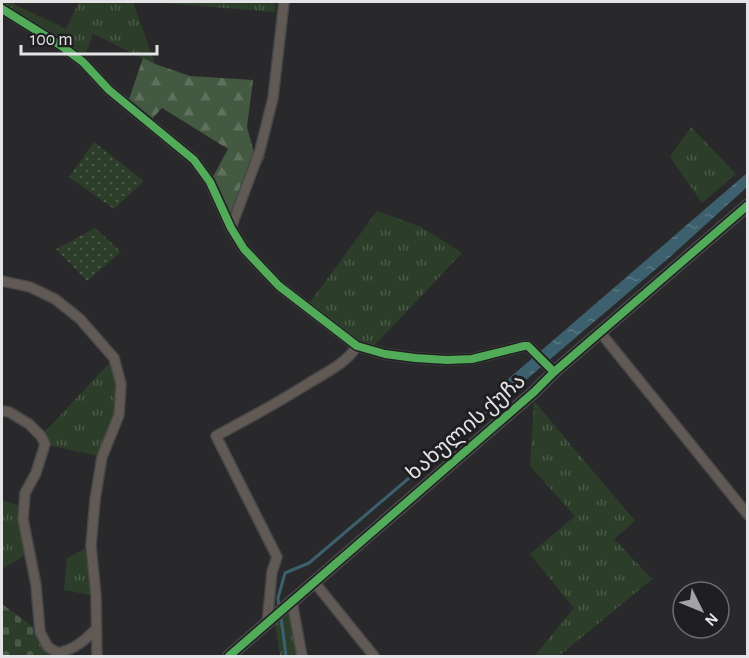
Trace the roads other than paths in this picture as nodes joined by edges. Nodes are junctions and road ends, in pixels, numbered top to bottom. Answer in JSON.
{"nodes":[{"id":1,"x":284,"y":2,"type":"edge"},
{"id":2,"x":2,"y":9,"type":"edge"},
{"id":3,"x":747,"y":205,"type":"edge"},
{"id":4,"x":231,"y":228,"type":"junction"},
{"id":5,"x":2,"y":281,"type":"edge"},
{"id":6,"x":600,"y":332,"type":"junction"},
{"id":7,"x":357,"y":346,"type":"junction"},
{"id":8,"x":554,"y":372,"type":"junction"},
{"id":9,"x":2,"y":411,"type":"edge"},
{"id":10,"x":747,"y":515,"type":"edge"},
{"id":11,"x":315,"y":583,"type":"junction"},
{"id":12,"x":291,"y":604,"type":"junction"},
{"id":13,"x":270,"y":622,"type":"junction"},
{"id":14,"x":95,"y":630,"type":"junction"},
{"id":15,"x":97,"y":657,"type":"edge"},
{"id":16,"x":229,"y":657,"type":"edge"},
{"id":17,"x":302,"y":657,"type":"edge"},
{"id":18,"x":374,"y":657,"type":"edge"}],
"edges":[{"from":1,"to":4,"type":"street"},
{"from":2,"to":4,"type":"street"},
{"from":3,"to":6,"type":"street","name":"ხახულის ქუჩა"},
{"from":4,"to":7,"type":"street"},
{"from":5,"to":14,"type":"street"},
{"from":6,"to":8,"type":"street","name":"ხახულის ქუჩა"},
{"from":6,"to":10,"type":"street"},
{"from":7,"to":8,"type":"street"},
{"from":7,"to":13,"type":"street"},
{"from":8,"to":11,"type":"street","name":"ხახულის ქუჩა"},
{"from":9,"to":14,"type":"street"},
{"from":11,"to":12,"type":"street","name":"ხახულის ქუჩა"},
{"from":11,"to":18,"type":"street"},
{"from":12,"to":13,"type":"street","name":"ხახულის ქუჩა"},
{"from":12,"to":17,"type":"street"},
{"from":13,"to":16,"type":"street"},
{"from":14,"to":15,"type":"street"}]}
